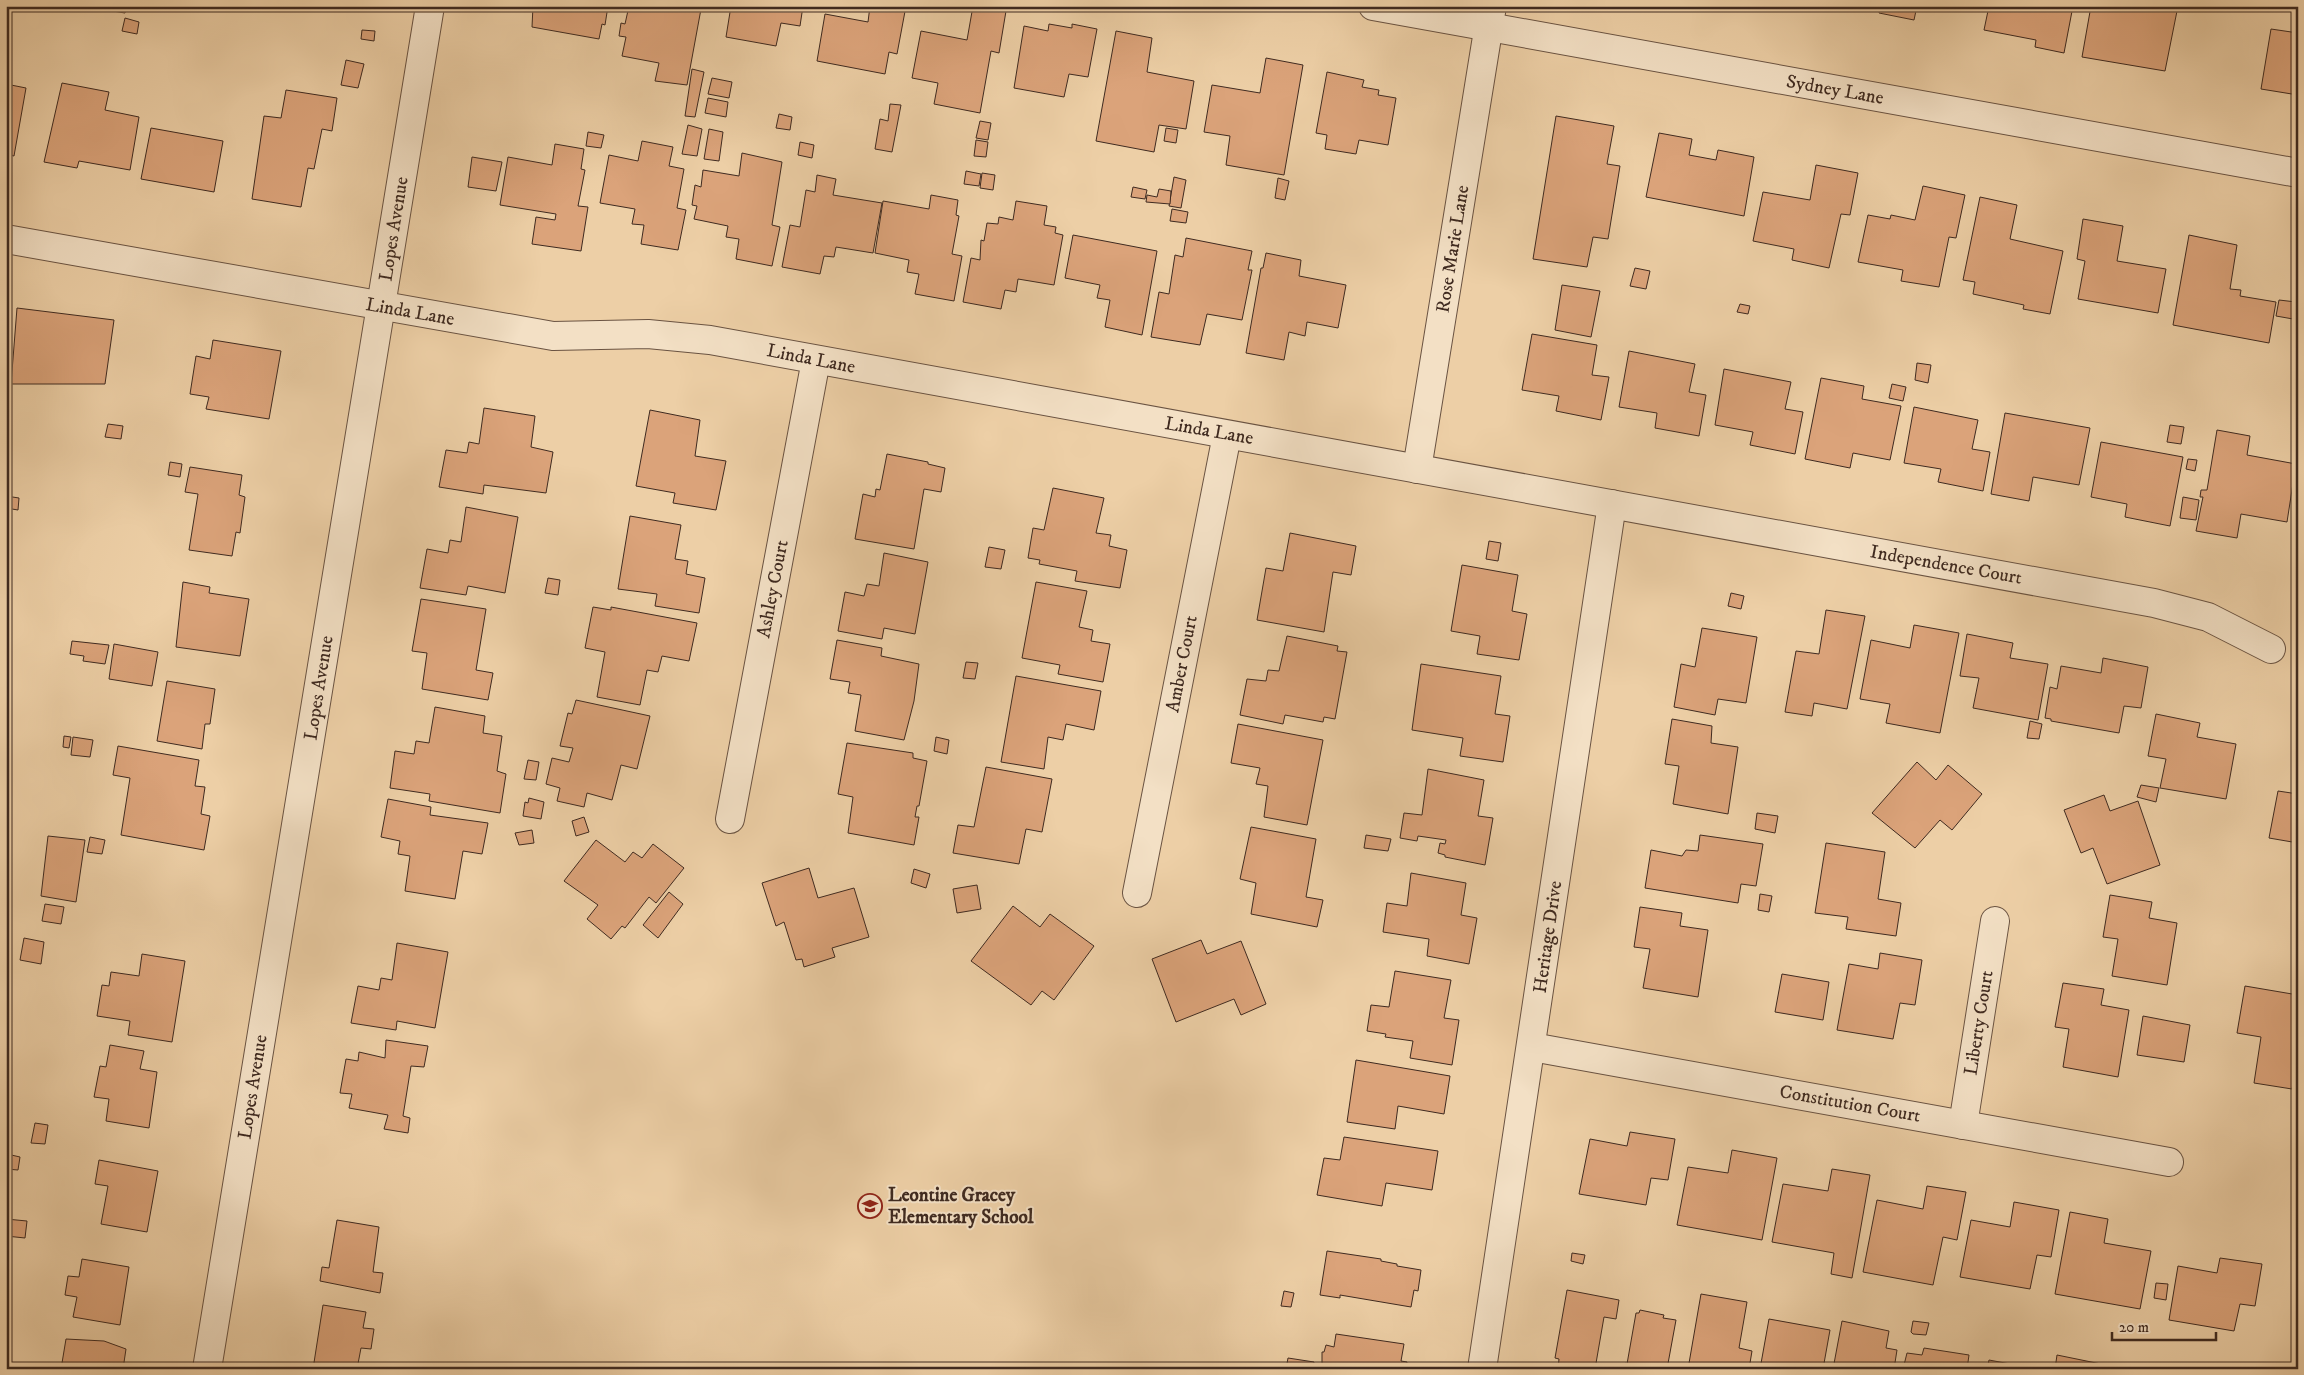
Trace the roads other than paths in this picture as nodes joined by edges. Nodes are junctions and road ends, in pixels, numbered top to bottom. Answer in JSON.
{"nodes":[{"id":1,"x":430,"y":6,"type":"edge"},
{"id":2,"x":1373,"y":6,"type":"edge"},
{"id":3,"x":1491,"y":17,"type":"edge"},
{"id":4,"x":2298,"y":173,"type":"edge"},
{"id":5,"x":6,"y":239,"type":"edge"},
{"id":6,"x":382,"y":307,"type":"junction"},
{"id":7,"x":816,"y":360,"type":"junction"},
{"id":8,"x":1227,"y":434,"type":"junction"},
{"id":9,"x":1417,"y":469,"type":"junction"},
{"id":10,"x":1612,"y":504,"type":"junction"},
{"id":11,"x":2271,"y":650,"type":"dead end"},
{"id":12,"x":730,"y":819,"type":"dead end"},
{"id":13,"x":1136,"y":893,"type":"dead end"},
{"id":14,"x":1995,"y":921,"type":"dead end"},
{"id":15,"x":1532,"y":1047,"type":"junction"},
{"id":16,"x":1963,"y":1125,"type":"junction"},
{"id":17,"x":2169,"y":1162,"type":"dead end"},
{"id":18,"x":206,"y":1369,"type":"edge"},
{"id":19,"x":1482,"y":1369,"type":"edge"}],
"edges":[{"from":1,"to":6,"type":"street","name":"Lopes Avenue"},
{"from":2,"to":3,"type":"street","name":"Sydney Lane"},
{"from":3,"to":4,"type":"street","name":"Sydney Lane"},
{"from":3,"to":9,"type":"street","name":"Rose Marie Lane"},
{"from":5,"to":6,"type":"street","name":"Linda Lane"},
{"from":6,"to":7,"type":"street","name":"Linda Lane"},
{"from":6,"to":18,"type":"street","name":"Lopes Avenue"},
{"from":7,"to":8,"type":"street","name":"Linda Lane"},
{"from":7,"to":12,"type":"street","name":"Ashley Court"},
{"from":8,"to":9,"type":"street","name":"Linda Lane"},
{"from":8,"to":13,"type":"street","name":"Amber Court"},
{"from":9,"to":10,"type":"street","name":"Linda Lane"},
{"from":10,"to":11,"type":"street","name":"Independence Court"},
{"from":10,"to":15,"type":"street","name":"Heritage Drive"},
{"from":14,"to":16,"type":"street","name":"Liberty Court"},
{"from":15,"to":16,"type":"street","name":"Constitution Court"},
{"from":15,"to":19,"type":"street","name":"Heritage Drive"},
{"from":16,"to":17,"type":"street","name":"Constitution Court"}]}
